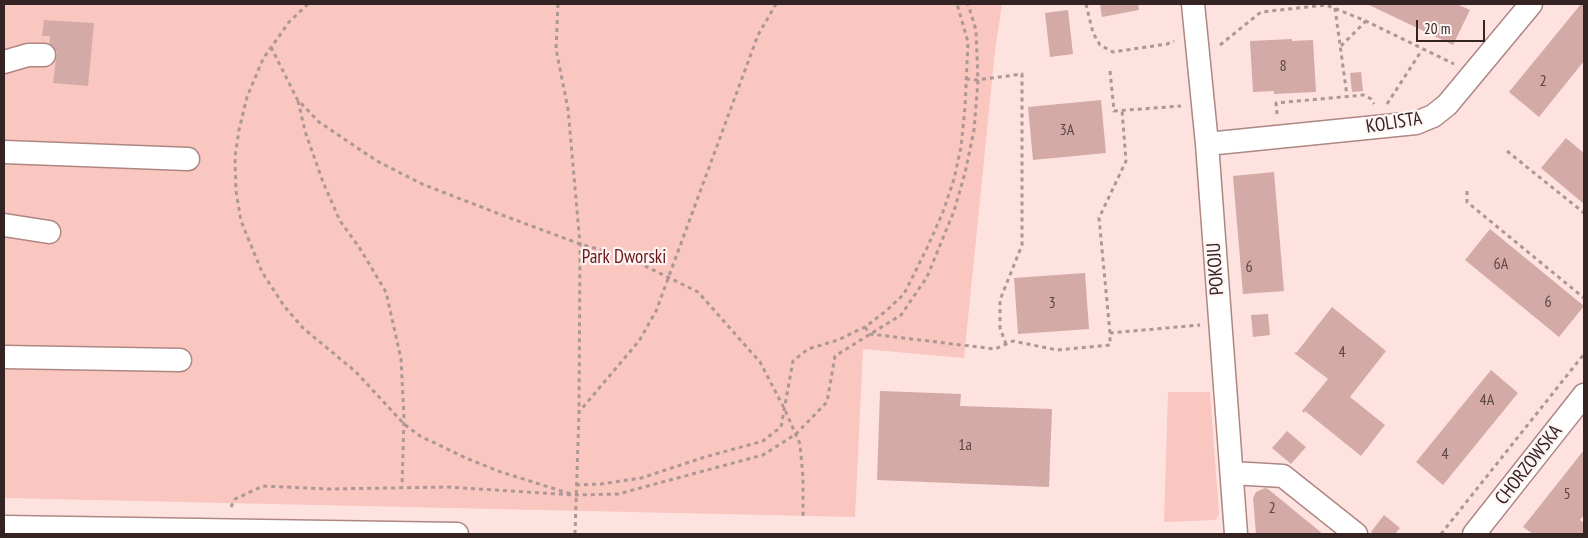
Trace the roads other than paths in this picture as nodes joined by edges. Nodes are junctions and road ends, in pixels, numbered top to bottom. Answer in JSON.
{"nodes":[{"id":1,"x":1193,"y":4,"type":"edge"},
{"id":2,"x":1530,"y":4,"type":"edge"},
{"id":3,"x":44,"y":55,"type":"dead end"},
{"id":4,"x":4,"y":62,"type":"edge"},
{"id":5,"x":1206,"y":144,"type":"junction"},
{"id":6,"x":4,"y":152,"type":"edge"},
{"id":7,"x":188,"y":159,"type":"dead end"},
{"id":8,"x":4,"y":225,"type":"edge"},
{"id":9,"x":49,"y":232,"type":"dead end"},
{"id":10,"x":4,"y":357,"type":"edge"},
{"id":11,"x":180,"y":360,"type":"dead end"},
{"id":12,"x":1584,"y":396,"type":"edge"},
{"id":13,"x":1232,"y":473,"type":"junction"},
{"id":14,"x":4,"y":528,"type":"edge"},
{"id":15,"x":457,"y":534,"type":"edge"},
{"id":16,"x":1236,"y":534,"type":"edge"},
{"id":17,"x":1356,"y":534,"type":"edge"},
{"id":18,"x":1474,"y":534,"type":"edge"}],
"edges":[{"from":1,"to":5,"type":"street","name":"POKOJU"},
{"from":2,"to":5,"type":"street","name":"KOLISTA"},
{"from":3,"to":4,"type":"street"},
{"from":5,"to":13,"type":"street","name":"POKOJU"},
{"from":6,"to":7,"type":"street"},
{"from":8,"to":9,"type":"street"},
{"from":10,"to":11,"type":"street"},
{"from":12,"to":18,"type":"street","name":"CHORZOWSKA"},
{"from":13,"to":16,"type":"street","name":"POKOJU"},
{"from":13,"to":17,"type":"street"},
{"from":14,"to":15,"type":"street"}]}
